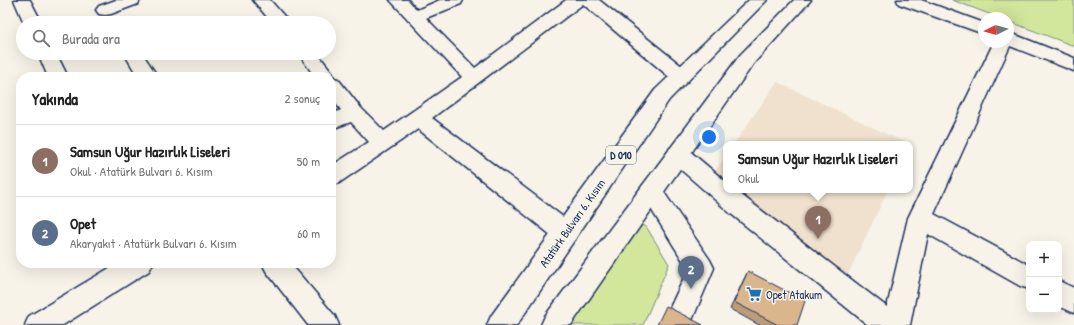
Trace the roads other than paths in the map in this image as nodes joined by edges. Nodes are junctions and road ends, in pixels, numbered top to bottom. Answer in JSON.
{"nodes":[{"id":1,"x":22,"y":0,"type":"edge"},
{"id":2,"x":132,"y":0,"type":"edge"},
{"id":3,"x":261,"y":0,"type":"edge"},
{"id":4,"x":398,"y":0,"type":"edge"},
{"id":5,"x":455,"y":0,"type":"edge"},
{"id":6,"x":576,"y":0,"type":"edge"},
{"id":7,"x":589,"y":0,"type":"edge"},
{"id":8,"x":758,"y":0,"type":"edge"},
{"id":9,"x":803,"y":0,"type":"edge"},
{"id":10,"x":905,"y":0,"type":"edge"},
{"id":11,"x":106,"y":11,"type":"edge"},
{"id":12,"x":30,"y":16,"type":"edge"},
{"id":13,"x":275,"y":16,"type":"edge"},
{"id":14,"x":414,"y":17,"type":"junction"},
{"id":15,"x":978,"y":27,"type":"edge"},
{"id":16,"x":1014,"y":40,"type":"edge"},
{"id":17,"x":1000,"y":48,"type":"edge"},
{"id":18,"x":50,"y":60,"type":"edge"},
{"id":19,"x":137,"y":60,"type":"edge"},
{"id":20,"x":313,"y":60,"type":"edge"},
{"id":21,"x":1074,"y":65,"type":"edge"},
{"id":22,"x":56,"y":72,"type":"edge"},
{"id":23,"x":145,"y":72,"type":"edge"},
{"id":24,"x":322,"y":72,"type":"edge"},
{"id":25,"x":682,"y":76,"type":"junction"},
{"id":26,"x":474,"y":78,"type":"junction"},
{"id":27,"x":336,"y":90,"type":"edge"},
{"id":28,"x":354,"y":113,"type":"junction"},
{"id":29,"x":418,"y":118,"type":"junction"},
{"id":30,"x":336,"y":120,"type":"edge"},
{"id":31,"x":383,"y":143,"type":"junction"},
{"id":32,"x":678,"y":154,"type":"junction"},
{"id":33,"x":336,"y":174,"type":"edge"},
{"id":34,"x":651,"y":191,"type":"junction"},
{"id":35,"x":920,"y":218,"type":"junction"},
{"id":36,"x":566,"y":233,"type":"junction"},
{"id":37,"x":132,"y":268,"type":"edge"},
{"id":38,"x":279,"y":268,"type":"edge"},
{"id":39,"x":1027,"y":277,"type":"edge"},
{"id":40,"x":1062,"y":295,"type":"edge"},
{"id":41,"x":1074,"y":301,"type":"edge"},
{"id":42,"x":39,"y":325,"type":"edge"},
{"id":43,"x":325,"y":325,"type":"edge"},
{"id":44,"x":501,"y":325,"type":"edge"},
{"id":45,"x":555,"y":325,"type":"edge"},
{"id":46,"x":676,"y":325,"type":"edge"},
{"id":47,"x":888,"y":325,"type":"edge"},
{"id":48,"x":896,"y":325,"type":"edge"}],
"edges":[{"from":1,"to":12,"type":"main road"},
{"from":2,"to":11,"type":"main road"},
{"from":3,"to":13,"type":"main road"},
{"from":4,"to":14,"type":"main road"},
{"from":5,"to":14,"type":"main road"},
{"from":6,"to":26,"type":"main road"},
{"from":7,"to":25,"type":"main road"},
{"from":8,"to":25,"type":"main road","name":"Atatürk Bulvarı 6. Kısım","number":"D 010"},
{"from":9,"to":32,"type":"main road"},
{"from":10,"to":15,"type":"main road"},
{"from":14,"to":26,"type":"main road"},
{"from":16,"to":21,"type":"main road"},
{"from":17,"to":35,"type":"main road"},
{"from":18,"to":22,"type":"main road"},
{"from":19,"to":23,"type":"main road"},
{"from":20,"to":24,"type":"main road"},
{"from":25,"to":36,"type":"main road","name":"Atatürk Bulvarı 6. Kısım","number":"D 010"},
{"from":26,"to":29,"type":"main road"},
{"from":27,"to":28,"type":"main road"},
{"from":28,"to":30,"type":"main road"},
{"from":28,"to":31,"type":"main road"},
{"from":29,"to":31,"type":"main road"},
{"from":29,"to":36,"type":"main road"},
{"from":31,"to":33,"type":"main road"},
{"from":32,"to":34,"type":"main road"},
{"from":32,"to":47,"type":"main road"},
{"from":34,"to":45,"type":"main road"},
{"from":34,"to":46,"type":"main road"},
{"from":35,"to":39,"type":"main road"},
{"from":35,"to":48,"type":"main road"},
{"from":36,"to":44,"type":"main road","name":"Atatürk Bulvarı 6. Kısım","number":"D 010"},
{"from":37,"to":42,"type":"main road"},
{"from":38,"to":43,"type":"main road"},
{"from":40,"to":41,"type":"main road"}]}
